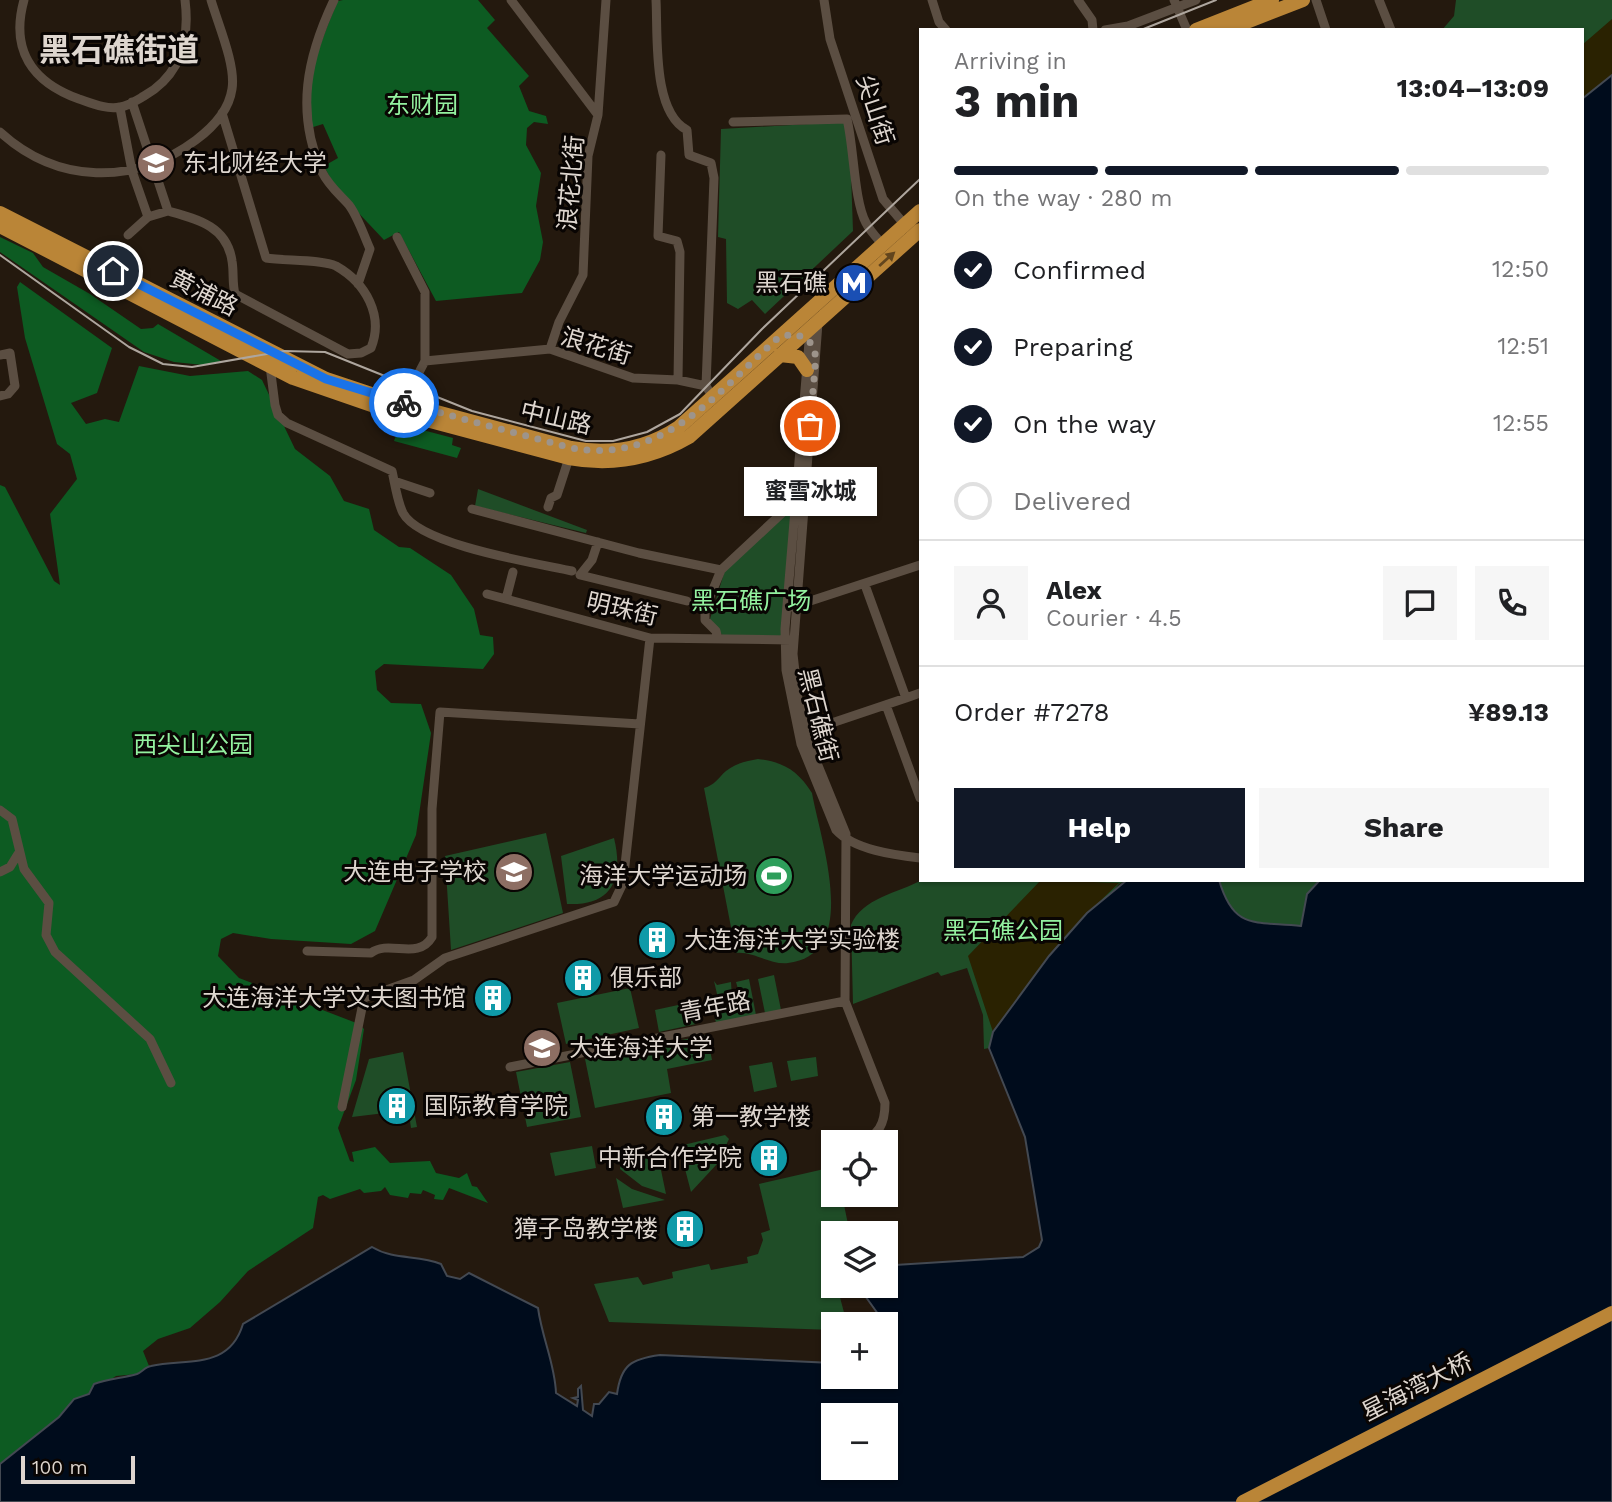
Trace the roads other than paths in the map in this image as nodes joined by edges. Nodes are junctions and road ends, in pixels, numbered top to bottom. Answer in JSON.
{"nodes":[{"id":1,"x":24,"y":0,"type":"edge"},
{"id":2,"x":185,"y":0,"type":"edge"},
{"id":3,"x":211,"y":0,"type":"edge"},
{"id":4,"x":334,"y":0,"type":"edge"},
{"id":5,"x":606,"y":0,"type":"edge"},
{"id":6,"x":656,"y":0,"type":"edge"},
{"id":7,"x":824,"y":0,"type":"edge"},
{"id":8,"x":932,"y":0,"type":"edge"},
{"id":9,"x":1078,"y":0,"type":"edge"},
{"id":10,"x":1196,"y":0,"type":"edge"},
{"id":11,"x":1272,"y":0,"type":"edge"},
{"id":12,"x":1303,"y":0,"type":"edge"},
{"id":13,"x":1316,"y":0,"type":"edge"},
{"id":14,"x":1379,"y":0,"type":"edge"},
{"id":15,"x":511,"y":1,"type":"edge"},
{"id":16,"x":1175,"y":4,"type":"edge"},
{"id":17,"x":1258,"y":24,"type":"edge"},
{"id":18,"x":944,"y":28,"type":"edge"},
{"id":19,"x":1093,"y":28,"type":"edge"},
{"id":20,"x":1116,"y":28,"type":"edge"},
{"id":21,"x":1186,"y":28,"type":"edge"},
{"id":22,"x":1201,"y":28,"type":"edge"},
{"id":23,"x":1237,"y":28,"type":"edge"},
{"id":24,"x":1325,"y":28,"type":"edge"},
{"id":25,"x":1390,"y":28,"type":"edge"},
{"id":26,"x":132,"y":102,"type":"junction"},
{"id":27,"x":120,"y":108,"type":"junction"},
{"id":28,"x":222,"y":113,"type":"junction"},
{"id":29,"x":598,"y":115,"type":"junction"},
{"id":30,"x":733,"y":122,"type":"dead end"},
{"id":31,"x":0,"y":132,"type":"edge"},
{"id":32,"x":661,"y":155,"type":"dead end"},
{"id":33,"x":155,"y":164,"type":"junction"},
{"id":34,"x":132,"y":172,"type":"junction"},
{"id":35,"x":168,"y":211,"type":"junction"},
{"id":36,"x":919,"y":212,"type":"edge"},
{"id":37,"x":0,"y":213,"type":"edge"},
{"id":38,"x":148,"y":217,"type":"junction"},
{"id":39,"x":905,"y":225,"type":"junction"},
{"id":40,"x":0,"y":226,"type":"edge"},
{"id":41,"x":919,"y":231,"type":"edge"},
{"id":42,"x":128,"y":235,"type":"dead end"},
{"id":43,"x":397,"y":237,"type":"dead end"},
{"id":44,"x":883,"y":244,"type":"junction"},
{"id":45,"x":853,"y":272,"type":"junction"},
{"id":46,"x":358,"y":284,"type":"junction"},
{"id":47,"x":810,"y":331,"type":"junction"},
{"id":48,"x":779,"y":337,"type":"junction"},
{"id":49,"x":550,"y":349,"type":"junction"},
{"id":50,"x":0,"y":355,"type":"edge"},
{"id":51,"x":780,"y":355,"type":"junction"},
{"id":52,"x":816,"y":356,"type":"junction"},
{"id":53,"x":273,"y":361,"type":"junction"},
{"id":54,"x":425,"y":361,"type":"junction"},
{"id":55,"x":807,"y":370,"type":"junction"},
{"id":56,"x":678,"y":380,"type":"junction"},
{"id":57,"x":709,"y":392,"type":"junction"},
{"id":58,"x":0,"y":396,"type":"edge"},
{"id":59,"x":410,"y":405,"type":"junction"},
{"id":60,"x":569,"y":458,"type":"junction"},
{"id":61,"x":394,"y":481,"type":"junction"},
{"id":62,"x":430,"y":493,"type":"dead end"},
{"id":63,"x":796,"y":500,"type":"junction"},
{"id":64,"x":548,"y":507,"type":"dead end"},
{"id":65,"x":472,"y":509,"type":"dead end"},
{"id":66,"x":598,"y":542,"type":"junction"},
{"id":67,"x":919,"y":565,"type":"edge"},
{"id":68,"x":721,"y":570,"type":"junction"},
{"id":69,"x":572,"y":571,"type":"dead end"},
{"id":70,"x":513,"y":572,"type":"dead end"},
{"id":71,"x":864,"y":585,"type":"junction"},
{"id":72,"x":486,"y":594,"type":"dead end"},
{"id":73,"x":506,"y":599,"type":"junction"},
{"id":74,"x":687,"y":601,"type":"dead end"},
{"id":75,"x":791,"y":608,"type":"junction"},
{"id":76,"x":650,"y":638,"type":"junction"},
{"id":77,"x":718,"y":639,"type":"junction"},
{"id":78,"x":789,"y":640,"type":"junction"},
{"id":79,"x":919,"y":694,"type":"edge"},
{"id":80,"x":906,"y":698,"type":"junction"},
{"id":81,"x":886,"y":705,"type":"junction"},
{"id":82,"x":640,"y":724,"type":"junction"},
{"id":83,"x":802,"y":733,"type":"junction"},
{"id":84,"x":919,"y":795,"type":"edge"},
{"id":85,"x":0,"y":810,"type":"edge"},
{"id":86,"x":846,"y":838,"type":"junction"},
{"id":87,"x":18,"y":854,"type":"junction"},
{"id":88,"x":919,"y":858,"type":"edge"},
{"id":89,"x":0,"y":872,"type":"edge"},
{"id":90,"x":307,"y":951,"type":"dead end"},
{"id":91,"x":845,"y":1001,"type":"junction"},
{"id":92,"x":510,"y":1067,"type":"dead end"},
{"id":93,"x":171,"y":1083,"type":"dead end"},
{"id":94,"x":342,"y":1107,"type":"dead end"},
{"id":95,"x":880,"y":1130,"type":"edge"},
{"id":96,"x":1612,"y":1313,"type":"edge"},
{"id":97,"x":1612,"y":1323,"type":"edge"},
{"id":98,"x":1243,"y":1502,"type":"edge"},
{"id":99,"x":1259,"y":1502,"type":"edge"}],
"edges":[{"from":1,"to":27,"type":"street"},
{"from":2,"to":26,"type":"street"},
{"from":3,"to":28,"type":"street"},
{"from":4,"to":46,"type":"street"},
{"from":5,"to":29,"type":"street"},
{"from":6,"to":57,"type":"street"},
{"from":7,"to":39,"type":"street","name":"尖山街"},
{"from":8,"to":18,"type":"street"},
{"from":9,"to":19,"type":"street"},
{"from":10,"to":16,"type":"street"},
{"from":11,"to":22,"type":"highway"},
{"from":12,"to":17,"type":"highway"},
{"from":13,"to":24,"type":"street"},
{"from":14,"to":25,"type":"street"},
{"from":15,"to":29,"type":"street","name":"浪花北街"},
{"from":16,"to":20,"type":"street"},
{"from":16,"to":21,"type":"street"},
{"from":17,"to":23,"type":"highway"},
{"from":26,"to":27,"type":"street"},
{"from":26,"to":33,"type":"street"},
{"from":27,"to":34,"type":"street"},
{"from":28,"to":33,"type":"street"},
{"from":28,"to":46,"type":"street"},
{"from":29,"to":49,"type":"street","name":"浪花北街"},
{"from":30,"to":44,"type":"street"},
{"from":31,"to":34,"type":"street"},
{"from":32,"to":56,"type":"street"},
{"from":33,"to":34,"type":"street"},
{"from":33,"to":35,"type":"street"},
{"from":34,"to":38,"type":"street"},
{"from":35,"to":38,"type":"street"},
{"from":35,"to":46,"type":"street"},
{"from":36,"to":39,"type":"highway","name":"中山路"},
{"from":37,"to":53,"type":"highway","name":"黄浦路"},
{"from":38,"to":42,"type":"street"},
{"from":39,"to":44,"type":"highway","name":"中山路"},
{"from":40,"to":53,"type":"highway","name":"黄浦路"},
{"from":47,"to":41,"type":"highway","name":"中山路","one_way":true},
{"from":43,"to":54,"type":"street"},
{"from":44,"to":45,"type":"highway","name":"中山路"},
{"from":45,"to":47,"type":"highway"},
{"from":45,"to":48,"type":"highway","name":"中山路"},
{"from":47,"to":48,"type":"street"},
{"from":47,"to":51,"type":"highway","name":"中山路"},
{"from":47,"to":52,"type":"street","name":"黑石礁街"},
{"from":47,"to":52,"type":"street","name":"黑石礁街"},
{"from":47,"to":55,"type":"street","name":"黑石礁街"},
{"from":48,"to":57,"type":"highway","name":"中山路"},
{"from":49,"to":54,"type":"street","name":"浪花街"},
{"from":49,"to":56,"type":"street","name":"浪花街"},
{"from":50,"to":58,"type":"street"},
{"from":51,"to":55,"type":"highway"},
{"from":51,"to":60,"type":"highway","name":"中山路"},
{"from":52,"to":75,"type":"street","name":"黑石礁街"},
{"from":53,"to":59,"type":"highway","name":"中山路"},
{"from":53,"to":60,"type":"highway","name":"中山路"},
{"from":53,"to":61,"type":"street"},
{"from":54,"to":59,"type":"street"},
{"from":55,"to":63,"type":"street","name":"黑石礁街"},
{"from":56,"to":57,"type":"street","name":"浪花街"},
{"from":57,"to":59,"type":"highway","name":"中山路"},
{"from":60,"to":64,"type":"street"},
{"from":61,"to":62,"type":"street"},
{"from":61,"to":69,"type":"street"},
{"from":63,"to":68,"type":"street"},
{"from":63,"to":75,"type":"street","name":"黑石礁街"},
{"from":65,"to":66,"type":"street"},
{"from":66,"to":68,"type":"street"},
{"from":66,"to":74,"type":"street"},
{"from":67,"to":71,"type":"street"},
{"from":68,"to":77,"type":"street"},
{"from":70,"to":73,"type":"street"},
{"from":71,"to":75,"type":"street"},
{"from":71,"to":80,"type":"street"},
{"from":72,"to":73,"type":"street","name":"明珠街"},
{"from":73,"to":76,"type":"street","name":"明珠街"},
{"from":75,"to":78,"type":"street","name":"黑石礁街"},
{"from":76,"to":77,"type":"street","name":"明珠街"},
{"from":76,"to":82,"type":"street"},
{"from":77,"to":78,"type":"street","name":"明珠街"},
{"from":78,"to":83,"type":"street","name":"黑石礁街"},
{"from":79,"to":80,"type":"street"},
{"from":80,"to":81,"type":"street"},
{"from":81,"to":83,"type":"street"},
{"from":81,"to":84,"type":"street"},
{"from":82,"to":90,"type":"street"},
{"from":82,"to":94,"type":"street"},
{"from":83,"to":86,"type":"street","name":"黑石礁街"},
{"from":85,"to":87,"type":"street"},
{"from":86,"to":88,"type":"street"},
{"from":86,"to":91,"type":"street"},
{"from":87,"to":89,"type":"street"},
{"from":87,"to":93,"type":"street"},
{"from":91,"to":92,"type":"street","name":"青年路"},
{"from":91,"to":95,"type":"street"},
{"from":96,"to":98,"type":"highway","name":"星海湾大桥"},
{"from":97,"to":99,"type":"highway","name":"星海湾大桥"}]}
